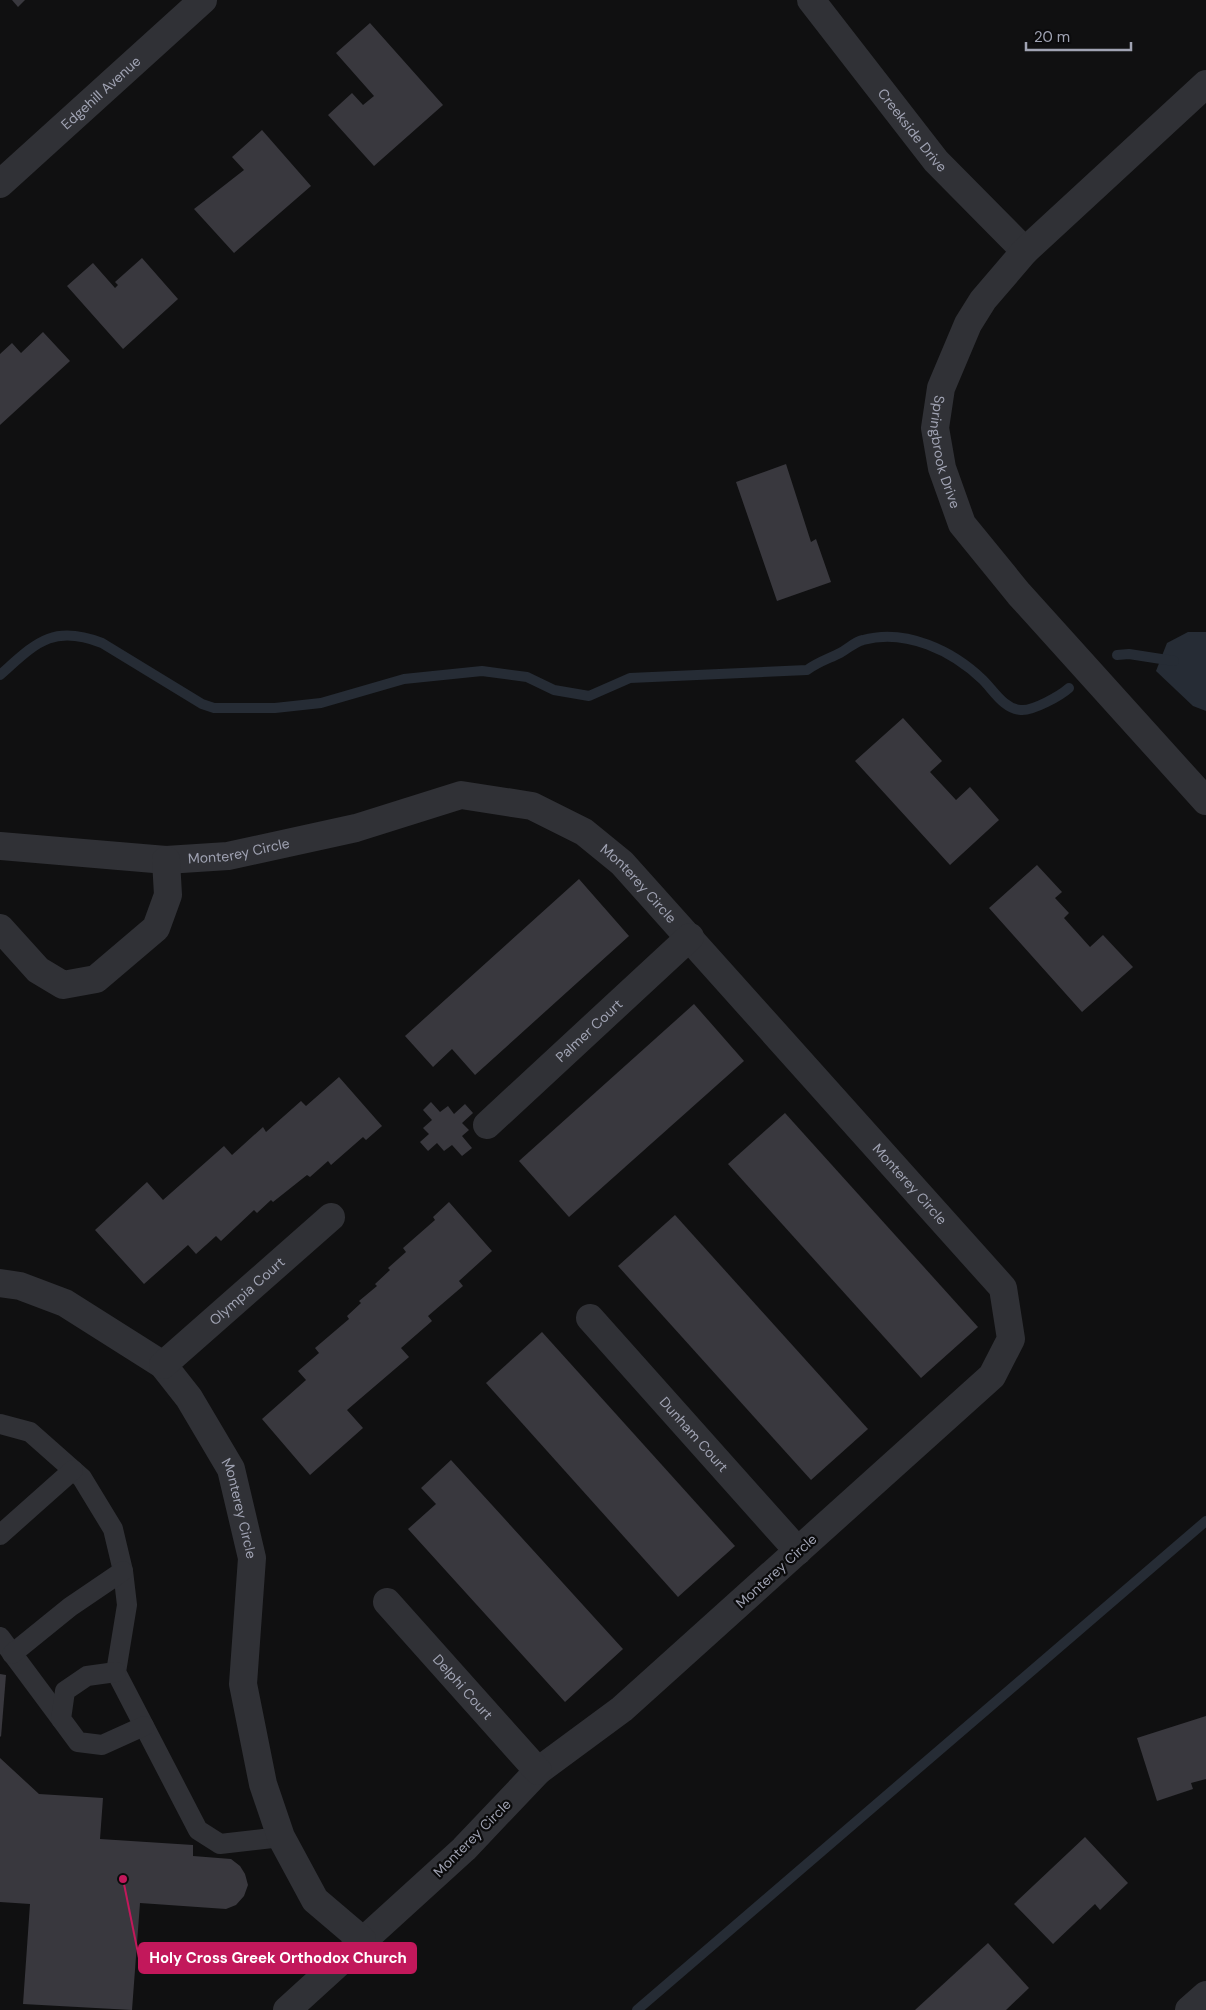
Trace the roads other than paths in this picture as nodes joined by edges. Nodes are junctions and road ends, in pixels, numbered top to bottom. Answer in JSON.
{"nodes":[{"id":1,"x":203,"y":0,"type":"edge"},
{"id":2,"x":811,"y":0,"type":"edge"},
{"id":3,"x":1206,"y":84,"type":"edge"},
{"id":4,"x":0,"y":184,"type":"edge"},
{"id":5,"x":1025,"y":251,"type":"junction"},
{"id":6,"x":1206,"y":801,"type":"edge"},
{"id":7,"x":0,"y":846,"type":"edge"},
{"id":8,"x":166,"y":860,"type":"junction"},
{"id":9,"x":0,"y":928,"type":"edge"},
{"id":10,"x":690,"y":937,"type":"junction"},
{"id":11,"x":487,"y":1125,"type":"dead end"},
{"id":12,"x":331,"y":1216,"type":"dead end"},
{"id":13,"x":0,"y":1283,"type":"edge"},
{"id":14,"x":590,"y":1318,"type":"dead end"},
{"id":15,"x":164,"y":1365,"type":"junction"},
{"id":16,"x":0,"y":1424,"type":"edge"},
{"id":17,"x":73,"y":1470,"type":"junction"},
{"id":18,"x":0,"y":1535,"type":"edge"},
{"id":19,"x":798,"y":1551,"type":"junction"},
{"id":20,"x":123,"y":1571,"type":"junction"},
{"id":21,"x":387,"y":1602,"type":"dead end"},
{"id":22,"x":0,"y":1637,"type":"edge"},
{"id":23,"x":12,"y":1654,"type":"junction"},
{"id":24,"x":116,"y":1672,"type":"junction"},
{"id":25,"x":61,"y":1719,"type":"junction"},
{"id":26,"x":144,"y":1726,"type":"junction"},
{"id":27,"x":538,"y":1771,"type":"junction"},
{"id":28,"x":281,"y":1837,"type":"junction"},
{"id":29,"x":362,"y":1940,"type":"junction"},
{"id":30,"x":1206,"y":1995,"type":"edge"},
{"id":31,"x":286,"y":2010,"type":"edge"},
{"id":32,"x":1189,"y":2010,"type":"edge"}],
"edges":[{"from":1,"to":4,"type":"street","name":"Edgehill Avenue"},
{"from":2,"to":5,"type":"street","name":"Creekside Drive"},
{"from":3,"to":5,"type":"street","name":"Springbrook Drive"},
{"from":5,"to":6,"type":"street","name":"Springbrook Drive"},
{"from":7,"to":8,"type":"street","name":"Monterey Circle"},
{"from":8,"to":9,"type":"street"},
{"from":8,"to":10,"type":"street","name":"Monterey Circle"},
{"from":10,"to":11,"type":"street","name":"Palmer Court"},
{"from":10,"to":19,"type":"street","name":"Monterey Circle"},
{"from":12,"to":15,"type":"street","name":"Olympia Court"},
{"from":13,"to":15,"type":"street","name":"Monterey Circle"},
{"from":14,"to":19,"type":"street","name":"Dunham Court"},
{"from":15,"to":28,"type":"street","name":"Monterey Circle"},
{"from":16,"to":17,"type":"lane"},
{"from":17,"to":18,"type":"lane"},
{"from":17,"to":20,"type":"lane"},
{"from":19,"to":27,"type":"street","name":"Monterey Circle"},
{"from":20,"to":23,"type":"lane"},
{"from":20,"to":24,"type":"lane"},
{"from":21,"to":27,"type":"street","name":"Delphi Court"},
{"from":22,"to":23,"type":"lane"},
{"from":23,"to":25,"type":"lane"},
{"from":24,"to":25,"type":"lane"},
{"from":24,"to":26,"type":"lane"},
{"from":25,"to":26,"type":"lane"},
{"from":26,"to":28,"type":"lane"},
{"from":27,"to":29,"type":"street","name":"Monterey Circle"},
{"from":28,"to":29,"type":"street","name":"Monterey Circle"},
{"from":29,"to":31,"type":"street","name":"Monterey Circle"},
{"from":30,"to":32,"type":"street"}]}
